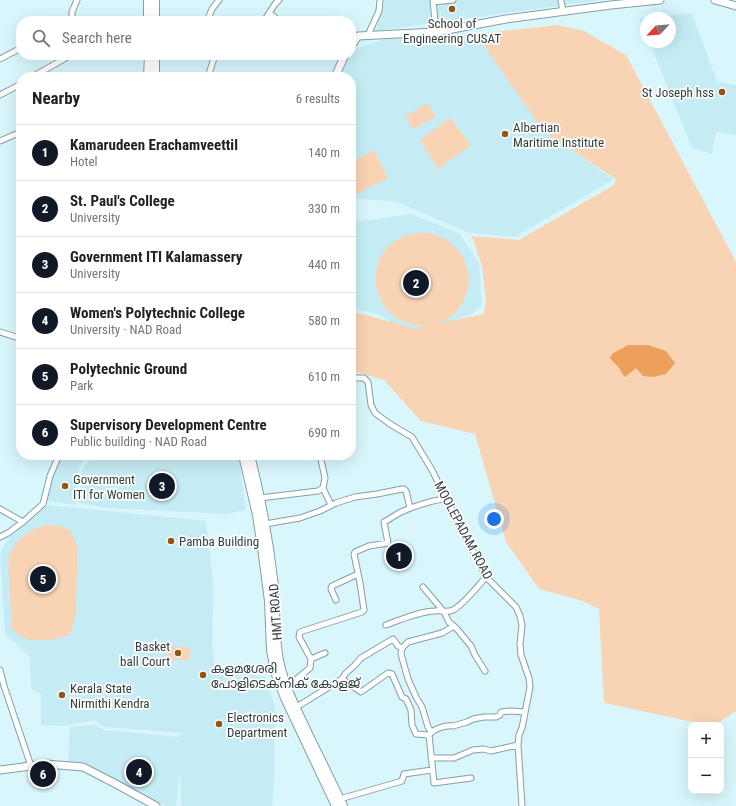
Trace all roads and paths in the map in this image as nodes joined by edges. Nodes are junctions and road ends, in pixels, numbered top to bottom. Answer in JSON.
{"nodes":[{"id":1,"x":77,"y":0,"type":"edge"},
{"id":2,"x":148,"y":0,"type":"edge"},
{"id":3,"x":155,"y":0,"type":"edge"},
{"id":4,"x":219,"y":0,"type":"edge"},
{"id":5,"x":279,"y":0,"type":"edge"},
{"id":6,"x":380,"y":0,"type":"edge"},
{"id":7,"x":453,"y":0,"type":"edge"},
{"id":8,"x":561,"y":0,"type":"edge"},
{"id":9,"x":660,"y":0,"type":"edge"},
{"id":10,"x":715,"y":0,"type":"edge"},
{"id":11,"x":433,"y":1,"type":"edge"},
{"id":12,"x":611,"y":3,"type":"edge"},
{"id":13,"x":736,"y":6,"type":"edge"},
{"id":14,"x":563,"y":12,"type":"junction"},
{"id":15,"x":269,"y":13,"type":"junction"},
{"id":16,"x":72,"y":16,"type":"edge"},
{"id":17,"x":148,"y":16,"type":"edge"},
{"id":18,"x":155,"y":16,"type":"edge"},
{"id":19,"x":209,"y":16,"type":"edge"},
{"id":20,"x":267,"y":16,"type":"edge"},
{"id":21,"x":273,"y":16,"type":"edge"},
{"id":22,"x":436,"y":32,"type":"junction"},
{"id":23,"x":368,"y":35,"type":"junction"},
{"id":24,"x":356,"y":39,"type":"edge"},
{"id":25,"x":16,"y":51,"type":"edge"},
{"id":26,"x":0,"y":59,"type":"edge"},
{"id":27,"x":64,"y":60,"type":"edge"},
{"id":28,"x":149,"y":60,"type":"edge"},
{"id":29,"x":155,"y":60,"type":"edge"},
{"id":30,"x":213,"y":60,"type":"edge"},
{"id":31,"x":343,"y":60,"type":"edge"},
{"id":32,"x":46,"y":72,"type":"edge"},
{"id":33,"x":148,"y":72,"type":"edge"},
{"id":34,"x":155,"y":72,"type":"edge"},
{"id":35,"x":210,"y":72,"type":"edge"},
{"id":36,"x":337,"y":72,"type":"edge"},
{"id":37,"x":16,"y":87,"type":"edge"},
{"id":38,"x":0,"y":95,"type":"edge"},
{"id":39,"x":16,"y":134,"type":"edge"},
{"id":40,"x":0,"y":141,"type":"edge"},
{"id":41,"x":0,"y":332,"type":"edge"},
{"id":42,"x":16,"y":337,"type":"edge"},
{"id":43,"x":356,"y":378,"type":"edge"},
{"id":44,"x":58,"y":460,"type":"edge"},
{"id":45,"x":244,"y":460,"type":"edge"},
{"id":46,"x":251,"y":460,"type":"edge"},
{"id":47,"x":321,"y":460,"type":"edge"},
{"id":48,"x":323,"y":488,"type":"junction"},
{"id":49,"x":260,"y":498,"type":"junction"},
{"id":50,"x":446,"y":499,"type":"junction"},
{"id":51,"x":331,"y":505,"type":"junction"},
{"id":52,"x":410,"y":508,"type":"junction"},
{"id":53,"x":0,"y":510,"type":"edge"},
{"id":54,"x":24,"y":522,"type":"junction"},
{"id":55,"x":265,"y":524,"type":"junction"},
{"id":56,"x":0,"y":537,"type":"edge"},
{"id":57,"x":358,"y":574,"type":"junction"},
{"id":58,"x":486,"y":577,"type":"junction"},
{"id":59,"x":422,"y":587,"type":"dead end"},
{"id":60,"x":336,"y":600,"type":"dead end"},
{"id":61,"x":444,"y":612,"type":"junction"},
{"id":62,"x":386,"y":625,"type":"dead end"},
{"id":63,"x":454,"y":626,"type":"junction"},
{"id":64,"x":402,"y":648,"type":"junction"},
{"id":65,"x":325,"y":653,"type":"dead end"},
{"id":66,"x":311,"y":659,"type":"junction"},
{"id":67,"x":0,"y":670,"type":"edge"},
{"id":68,"x":485,"y":671,"type":"dead end"},
{"id":69,"x":342,"y":679,"type":"junction"},
{"id":70,"x":287,"y":687,"type":"junction"},
{"id":71,"x":295,"y":708,"type":"junction"},
{"id":72,"x":525,"y":712,"type":"junction"},
{"id":73,"x":430,"y":734,"type":"junction"},
{"id":74,"x":518,"y":745,"type":"junction"},
{"id":75,"x":431,"y":758,"type":"junction"},
{"id":76,"x":31,"y":766,"type":"junction"},
{"id":77,"x":0,"y":770,"type":"edge"},
{"id":78,"x":432,"y":770,"type":"junction"},
{"id":79,"x":472,"y":778,"type":"dead end"},
{"id":80,"x":339,"y":804,"type":"edge"},
{"id":81,"x":156,"y":806,"type":"edge"},
{"id":82,"x":522,"y":806,"type":"edge"}],
"edges":[{"from":1,"to":16,"type":"street"},
{"from":2,"to":17,"type":"main road"},
{"from":3,"to":18,"type":"main road"},
{"from":4,"to":19,"type":"street"},
{"from":5,"to":15,"type":"street"},
{"from":6,"to":23,"type":"street"},
{"from":7,"to":11,"type":"street"},
{"from":8,"to":14,"type":"street"},
{"from":9,"to":12,"type":"street"},
{"from":10,"to":13,"type":"street"},
{"from":11,"to":22,"type":"street"},
{"from":12,"to":14,"type":"street"},
{"from":14,"to":22,"type":"street"},
{"from":15,"to":20,"type":"street"},
{"from":15,"to":21,"type":"street"},
{"from":22,"to":23,"type":"street"},
{"from":23,"to":24,"type":"street"},
{"from":25,"to":26,"type":"street"},
{"from":27,"to":32,"type":"street"},
{"from":28,"to":33,"type":"main road"},
{"from":29,"to":34,"type":"main road"},
{"from":30,"to":35,"type":"street"},
{"from":31,"to":36,"type":"street"},
{"from":37,"to":38,"type":"street"},
{"from":39,"to":40,"type":"street"},
{"from":41,"to":42,"type":"street"},
{"from":43,"to":50,"type":"street","name":"MOOLEPADAM ROAD"},
{"from":44,"to":54,"type":"street"},
{"from":45,"to":80,"type":"main road","name":"HMT ROAD"},
{"from":46,"to":49,"type":"main road","name":"HMT ROAD"},
{"from":47,"to":48,"type":"street"},
{"from":48,"to":49,"type":"street"},
{"from":48,"to":51,"type":"street"},
{"from":49,"to":55,"type":"main road","name":"HMT ROAD"},
{"from":50,"to":52,"type":"street"},
{"from":50,"to":58,"type":"street","name":"MOOLEPADAM ROAD"},
{"from":51,"to":52,"type":"street"},
{"from":51,"to":55,"type":"street"},
{"from":52,"to":57,"type":"street"},
{"from":53,"to":54,"type":"street"},
{"from":54,"to":56,"type":"street"},
{"from":55,"to":70,"type":"main road","name":"HMT ROAD"},
{"from":57,"to":60,"type":"street"},
{"from":57,"to":66,"type":"street"},
{"from":58,"to":61,"type":"street"},
{"from":58,"to":72,"type":"street","name":"MOOLEPADAM ROAD"},
{"from":59,"to":61,"type":"street"},
{"from":61,"to":62,"type":"street"},
{"from":61,"to":63,"type":"street"},
{"from":63,"to":64,"type":"street"},
{"from":63,"to":68,"type":"street"},
{"from":64,"to":69,"type":"street"},
{"from":64,"to":73,"type":"street"},
{"from":65,"to":66,"type":"street"},
{"from":66,"to":70,"type":"street"},
{"from":67,"to":76,"type":"street"},
{"from":69,"to":71,"type":"street"},
{"from":69,"to":73,"type":"street"},
{"from":70,"to":71,"type":"main road","name":"HMT ROAD"},
{"from":71,"to":80,"type":"main road","name":"HMT ROAD"},
{"from":72,"to":73,"type":"street"},
{"from":72,"to":74,"type":"street","name":"MOOLEPADAM ROAD"},
{"from":73,"to":75,"type":"street"},
{"from":74,"to":75,"type":"street"},
{"from":74,"to":82,"type":"street","name":"MOOLEPADAM ROAD"},
{"from":75,"to":78,"type":"street"},
{"from":76,"to":77,"type":"street"},
{"from":76,"to":81,"type":"street"},
{"from":78,"to":79,"type":"street"},
{"from":78,"to":80,"type":"street"}]}
